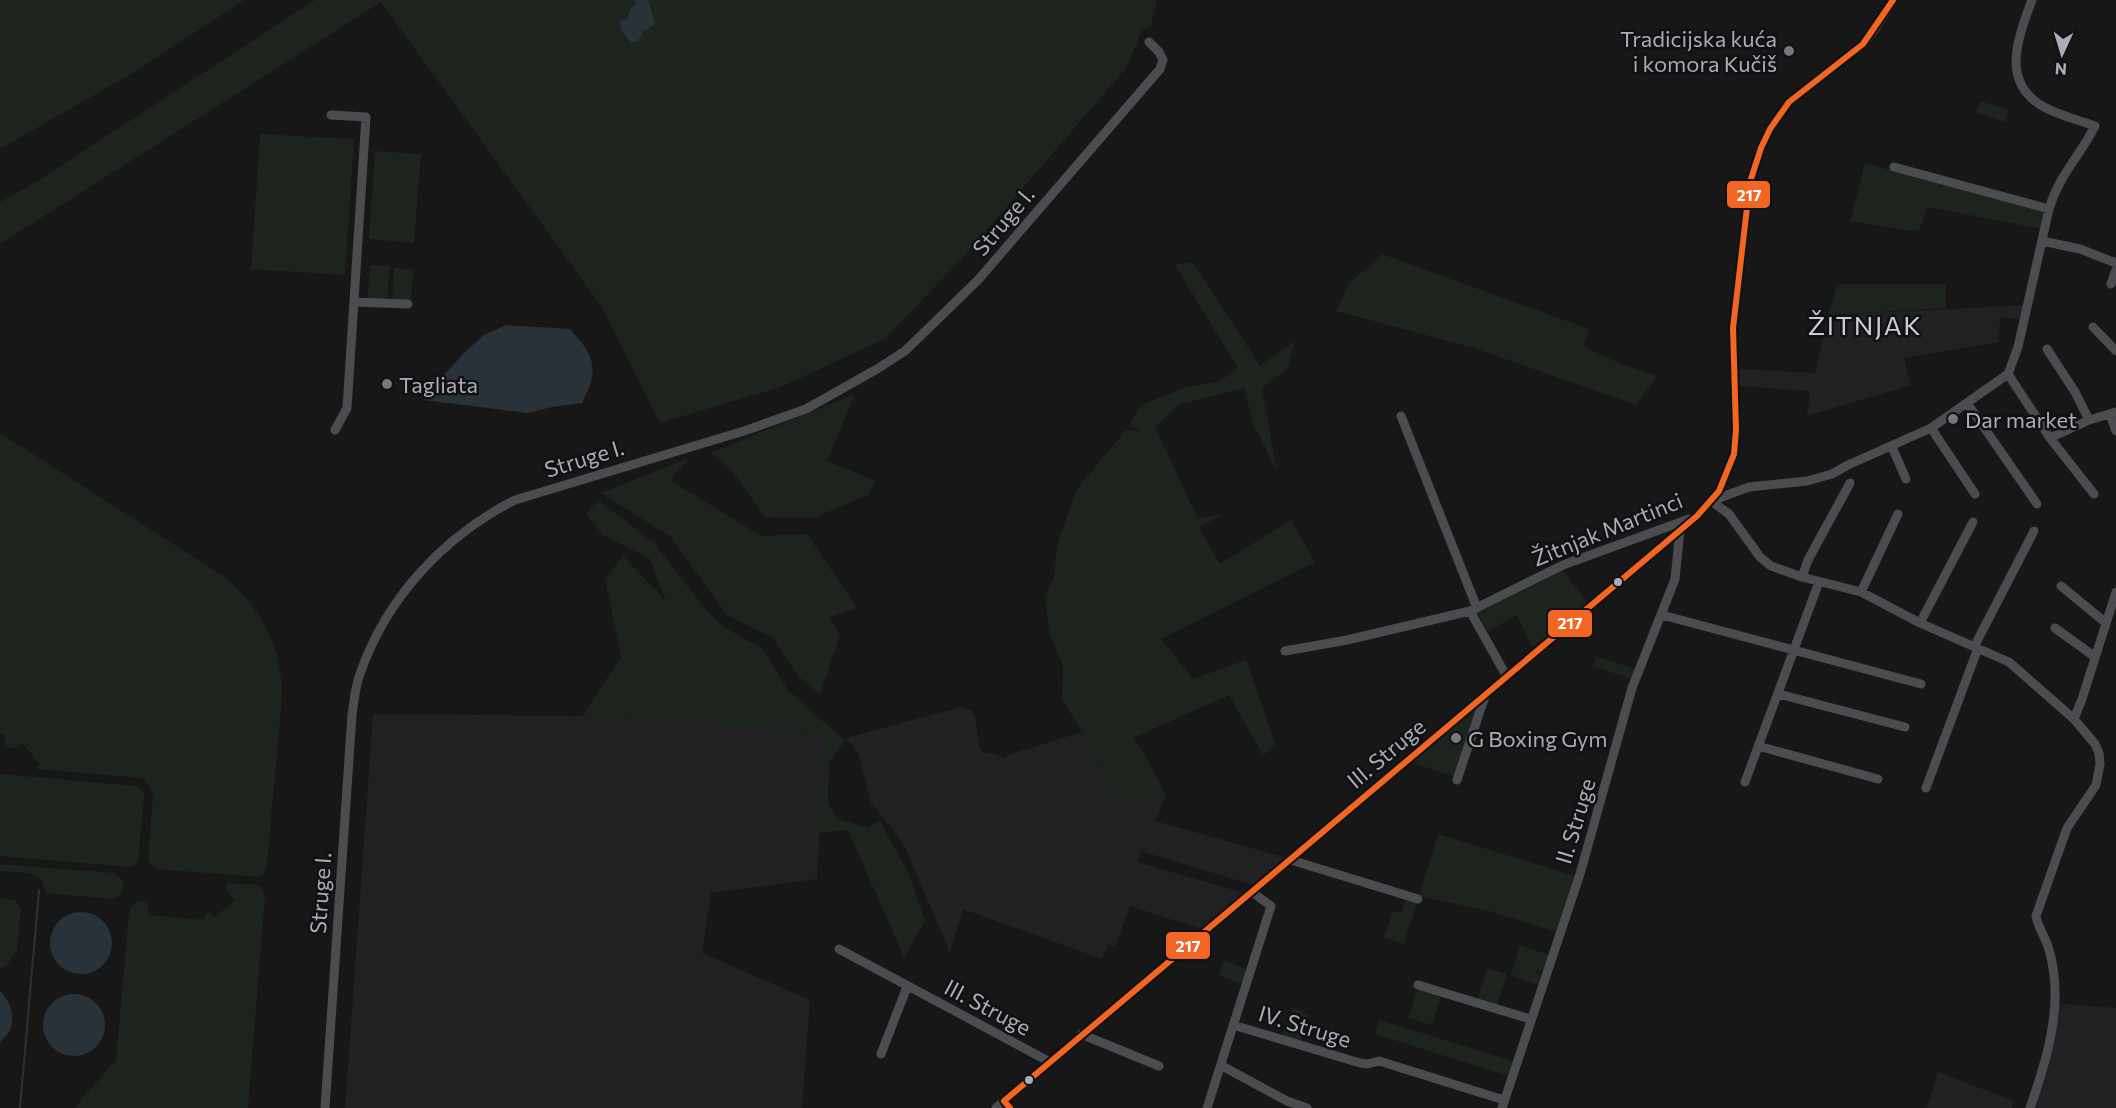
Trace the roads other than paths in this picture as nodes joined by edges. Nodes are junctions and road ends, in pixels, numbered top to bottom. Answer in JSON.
{"nodes":[{"id":1,"x":1893,"y":0,"type":"edge"},
{"id":2,"x":2032,"y":0,"type":"edge"},
{"id":3,"x":1149,"y":42,"type":"dead end"},
{"id":4,"x":331,"y":115,"type":"dead end"},
{"id":5,"x":1894,"y":167,"type":"dead end"},
{"id":6,"x":2049,"y":209,"type":"junction"},
{"id":7,"x":2042,"y":241,"type":"junction"},
{"id":8,"x":2116,"y":263,"type":"edge"},
{"id":9,"x":2116,"y":270,"type":"edge"},
{"id":10,"x":2111,"y":284,"type":"dead end"},
{"id":11,"x":354,"y":302,"type":"junction"},
{"id":12,"x":408,"y":304,"type":"dead end"},
{"id":13,"x":2093,"y":327,"type":"dead end"},
{"id":14,"x":2047,"y":349,"type":"dead end"},
{"id":15,"x":2116,"y":351,"type":"edge"},
{"id":16,"x":2008,"y":374,"type":"junction"},
{"id":17,"x":1967,"y":403,"type":"junction"},
{"id":18,"x":2113,"y":413,"type":"edge"},
{"id":19,"x":1401,"y":416,"type":"dead end"},
{"id":20,"x":2089,"y":420,"type":"junction"},
{"id":21,"x":1931,"y":428,"type":"junction"},
{"id":22,"x":335,"y":430,"type":"dead end"},
{"id":23,"x":2116,"y":431,"type":"edge"},
{"id":24,"x":2050,"y":438,"type":"junction"},
{"id":25,"x":1892,"y":447,"type":"junction"},
{"id":26,"x":1906,"y":479,"type":"dead end"},
{"id":27,"x":1850,"y":483,"type":"dead end"},
{"id":28,"x":1975,"y":494,"type":"dead end"},
{"id":29,"x":2094,"y":494,"type":"dead end"},
{"id":30,"x":1712,"y":501,"type":"junction"},
{"id":31,"x":2037,"y":504,"type":"dead end"},
{"id":32,"x":1898,"y":514,"type":"dead end"},
{"id":33,"x":1697,"y":516,"type":"junction"},
{"id":34,"x":1973,"y":522,"type":"dead end"},
{"id":35,"x":1680,"y":530,"type":"junction"},
{"id":36,"x":2034,"y":531,"type":"dead end"},
{"id":37,"x":1802,"y":578,"type":"junction"},
{"id":38,"x":1819,"y":582,"type":"junction"},
{"id":39,"x":2061,"y":586,"type":"dead end"},
{"id":40,"x":1860,"y":592,"type":"junction"},
{"id":41,"x":2116,"y":592,"type":"edge"},
{"id":42,"x":1473,"y":610,"type":"junction"},
{"id":43,"x":1662,"y":615,"type":"junction"},
{"id":44,"x":1920,"y":623,"type":"junction"},
{"id":45,"x":2106,"y":623,"type":"junction"},
{"id":46,"x":2055,"y":628,"type":"dead end"},
{"id":47,"x":1976,"y":647,"type":"junction"},
{"id":48,"x":1795,"y":650,"type":"junction"},
{"id":49,"x":1285,"y":651,"type":"dead end"},
{"id":50,"x":2095,"y":657,"type":"junction"},
{"id":51,"x":1507,"y":677,"type":"junction"},
{"id":52,"x":1921,"y":684,"type":"dead end"},
{"id":53,"x":1486,"y":694,"type":"junction"},
{"id":54,"x":1779,"y":694,"type":"junction"},
{"id":55,"x":2074,"y":718,"type":"junction"},
{"id":56,"x":1905,"y":727,"type":"dead end"},
{"id":57,"x":1758,"y":746,"type":"junction"},
{"id":58,"x":1878,"y":779,"type":"dead end"},
{"id":59,"x":1457,"y":780,"type":"dead end"},
{"id":60,"x":1745,"y":783,"type":"dead end"},
{"id":61,"x":1926,"y":788,"type":"dead end"},
{"id":62,"x":1291,"y":860,"type":"junction"},
{"id":63,"x":1252,"y":891,"type":"junction"},
{"id":64,"x":1418,"y":899,"type":"dead end"},
{"id":65,"x":839,"y":949,"type":"dead end"},
{"id":66,"x":1418,"y":985,"type":"dead end"},
{"id":67,"x":907,"y":987,"type":"junction"},
{"id":68,"x":1530,"y":1019,"type":"junction"},
{"id":69,"x":1233,"y":1025,"type":"junction"},
{"id":70,"x":1081,"y":1034,"type":"junction"},
{"id":71,"x":881,"y":1054,"type":"dead end"},
{"id":72,"x":1050,"y":1062,"type":"junction"},
{"id":73,"x":1367,"y":1064,"type":"joint"},
{"id":74,"x":1159,"y":1066,"type":"dead end"},
{"id":75,"x":1222,"y":1066,"type":"junction"},
{"id":76,"x":1503,"y":1104,"type":"edge"},
{"id":77,"x":1000,"y":1105,"type":"edge"},
{"id":78,"x":325,"y":1108,"type":"edge"},
{"id":79,"x":1207,"y":1108,"type":"edge"},
{"id":80,"x":1306,"y":1108,"type":"edge"},
{"id":81,"x":2030,"y":1108,"type":"edge"}],
"edges":[{"from":1,"to":30,"type":"street","name":"Žitnjak Martinci"},
{"from":2,"to":6,"type":"street"},
{"from":3,"to":78,"type":"street","name":"Struge I."},
{"from":4,"to":11,"type":"street"},
{"from":5,"to":6,"type":"street"},
{"from":6,"to":7,"type":"street"},
{"from":7,"to":8,"type":"street"},
{"from":7,"to":16,"type":"street"},
{"from":9,"to":10,"type":"street"},
{"from":11,"to":12,"type":"street"},
{"from":11,"to":22,"type":"street"},
{"from":13,"to":15,"type":"street"},
{"from":14,"to":20,"type":"street"},
{"from":16,"to":17,"type":"street"},
{"from":16,"to":24,"type":"street"},
{"from":17,"to":21,"type":"street"},
{"from":17,"to":31,"type":"street"},
{"from":18,"to":20,"type":"street"},
{"from":18,"to":23,"type":"street"},
{"from":19,"to":42,"type":"street"},
{"from":20,"to":24,"type":"street"},
{"from":21,"to":25,"type":"street"},
{"from":21,"to":28,"type":"street"},
{"from":24,"to":29,"type":"street"},
{"from":25,"to":26,"type":"street"},
{"from":25,"to":30,"type":"street"},
{"from":27,"to":37,"type":"street"},
{"from":30,"to":33,"type":"street","name":"Žitnjak Martinci"},
{"from":30,"to":37,"type":"street"},
{"from":32,"to":40,"type":"street"},
{"from":33,"to":35,"type":"street","name":"III. Struge"},
{"from":33,"to":42,"type":"street","name":"Žitnjak Martinci"},
{"from":34,"to":44,"type":"street"},
{"from":35,"to":43,"type":"street","name":"II. Struge"},
{"from":35,"to":51,"type":"street","name":"III. Struge"},
{"from":36,"to":47,"type":"street"},
{"from":37,"to":38,"type":"street"},
{"from":38,"to":40,"type":"street"},
{"from":38,"to":48,"type":"street"},
{"from":39,"to":45,"type":"street"},
{"from":40,"to":44,"type":"street"},
{"from":41,"to":45,"type":"street"},
{"from":42,"to":49,"type":"street","name":"Žitnjak Martinci"},
{"from":42,"to":51,"type":"street"},
{"from":43,"to":48,"type":"street"},
{"from":43,"to":68,"type":"street","name":"II. Struge"},
{"from":44,"to":47,"type":"street"},
{"from":45,"to":50,"type":"street"},
{"from":46,"to":50,"type":"street"},
{"from":47,"to":55,"type":"street"},
{"from":47,"to":61,"type":"street"},
{"from":48,"to":52,"type":"street"},
{"from":48,"to":54,"type":"street"},
{"from":50,"to":55,"type":"street"},
{"from":51,"to":53,"type":"street","name":"III. Struge"},
{"from":53,"to":59,"type":"street"},
{"from":53,"to":62,"type":"street","name":"III. Struge"},
{"from":54,"to":56,"type":"street"},
{"from":54,"to":57,"type":"street"},
{"from":55,"to":81,"type":"street"},
{"from":57,"to":58,"type":"street"},
{"from":57,"to":60,"type":"street"},
{"from":62,"to":63,"type":"street","name":"III. Struge"},
{"from":62,"to":64,"type":"street"},
{"from":63,"to":69,"type":"street","name":"IV. Struge"},
{"from":63,"to":70,"type":"street","name":"III. Struge"},
{"from":65,"to":67,"type":"street","name":"III. Struge"},
{"from":66,"to":68,"type":"street"},
{"from":67,"to":71,"type":"street"},
{"from":67,"to":72,"type":"street","name":"III. Struge"},
{"from":68,"to":76,"type":"street","name":"II. Struge"},
{"from":69,"to":73,"type":"street","name":"IV. Struge"},
{"from":69,"to":75,"type":"street","name":"IV. Struge"},
{"from":70,"to":72,"type":"street","name":"III. Struge"},
{"from":70,"to":74,"type":"street"},
{"from":72,"to":77,"type":"street","name":"III. Struge"},
{"from":73,"to":76,"type":"street","name":"II. Struge"},
{"from":75,"to":79,"type":"street","name":"IV. Struge"},
{"from":75,"to":80,"type":"street"}]}
